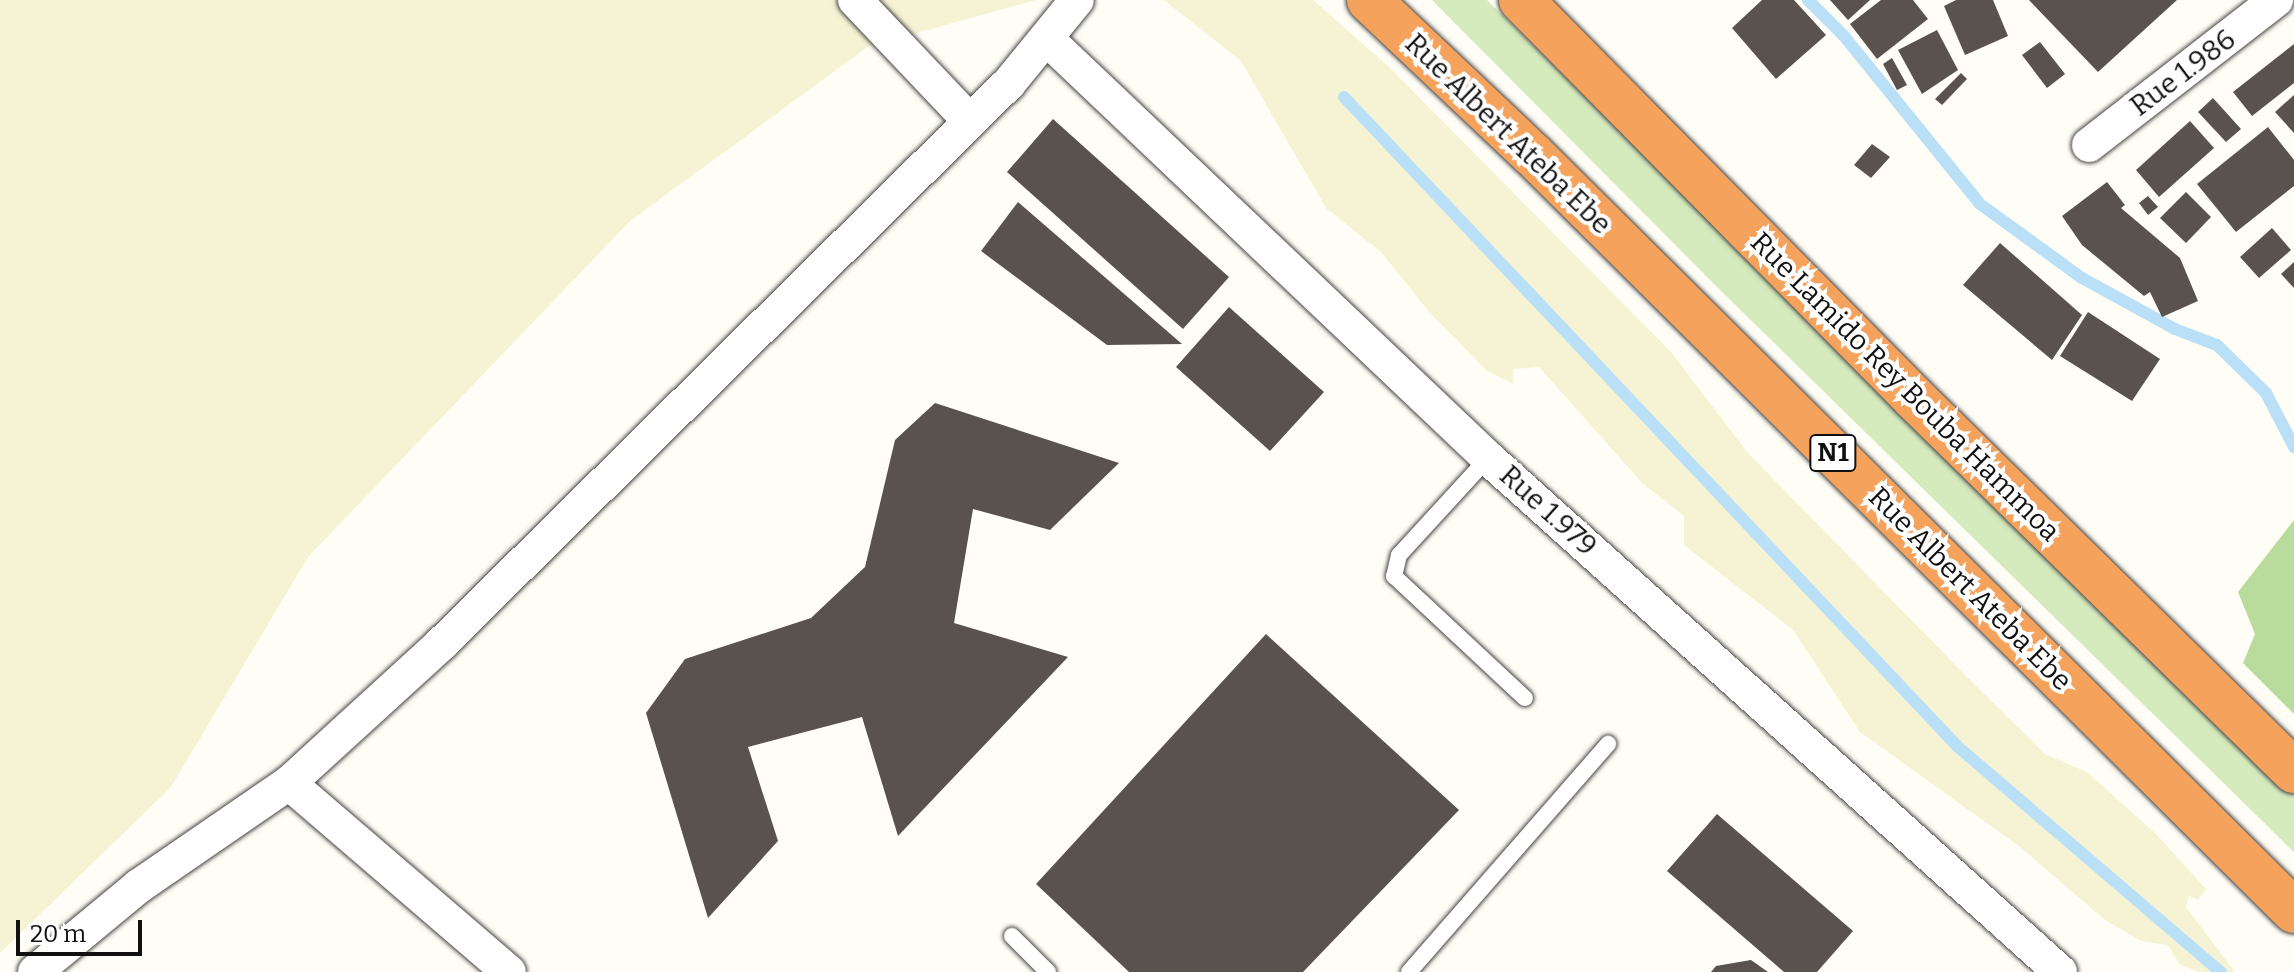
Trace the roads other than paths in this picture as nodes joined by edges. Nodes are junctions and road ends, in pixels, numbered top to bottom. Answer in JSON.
{"nodes":[{"id":1,"x":855,"y":0,"type":"edge"},
{"id":2,"x":1077,"y":0,"type":"edge"},
{"id":3,"x":1369,"y":0,"type":"edge"},
{"id":4,"x":1521,"y":0,"type":"edge"},
{"id":5,"x":2276,"y":0,"type":"edge"},
{"id":6,"x":1047,"y":39,"type":"junction"},
{"id":7,"x":970,"y":121,"type":"junction"},
{"id":8,"x":2089,"y":145,"type":"dead end"},
{"id":9,"x":1488,"y":458,"type":"junction"},
{"id":10,"x":1525,"y":698,"type":"dead end"},
{"id":11,"x":1608,"y":744,"type":"dead end"},
{"id":12,"x":2294,"y":771,"type":"edge"},
{"id":13,"x":289,"y":783,"type":"junction"},
{"id":14,"x":2294,"y":911,"type":"edge"},
{"id":15,"x":1012,"y":936,"type":"dead end"},
{"id":16,"x":35,"y":972,"type":"edge"},
{"id":17,"x":509,"y":972,"type":"edge"},
{"id":18,"x":1048,"y":972,"type":"edge"},
{"id":19,"x":1409,"y":972,"type":"edge"},
{"id":20,"x":2060,"y":972,"type":"edge"}],
"edges":[{"from":1,"to":7,"type":"street"},
{"from":2,"to":6,"type":"street"},
{"from":3,"to":14,"type":"highway","name":"Rue Albert Ateba Ebe","number":"N1"},
{"from":4,"to":12,"type":"highway","name":"Rue Lamido Rey Bouba Hammoa"},
{"from":5,"to":8,"type":"street","name":"Rue 1.986"},
{"from":6,"to":7,"type":"street"},
{"from":6,"to":9,"type":"street","name":"Rue 1.979"},
{"from":7,"to":13,"type":"street"},
{"from":9,"to":10,"type":"lane"},
{"from":9,"to":20,"type":"street","name":"Rue 1.979"},
{"from":11,"to":19,"type":"lane"},
{"from":13,"to":16,"type":"street"},
{"from":13,"to":17,"type":"street"},
{"from":15,"to":18,"type":"lane"}]}
